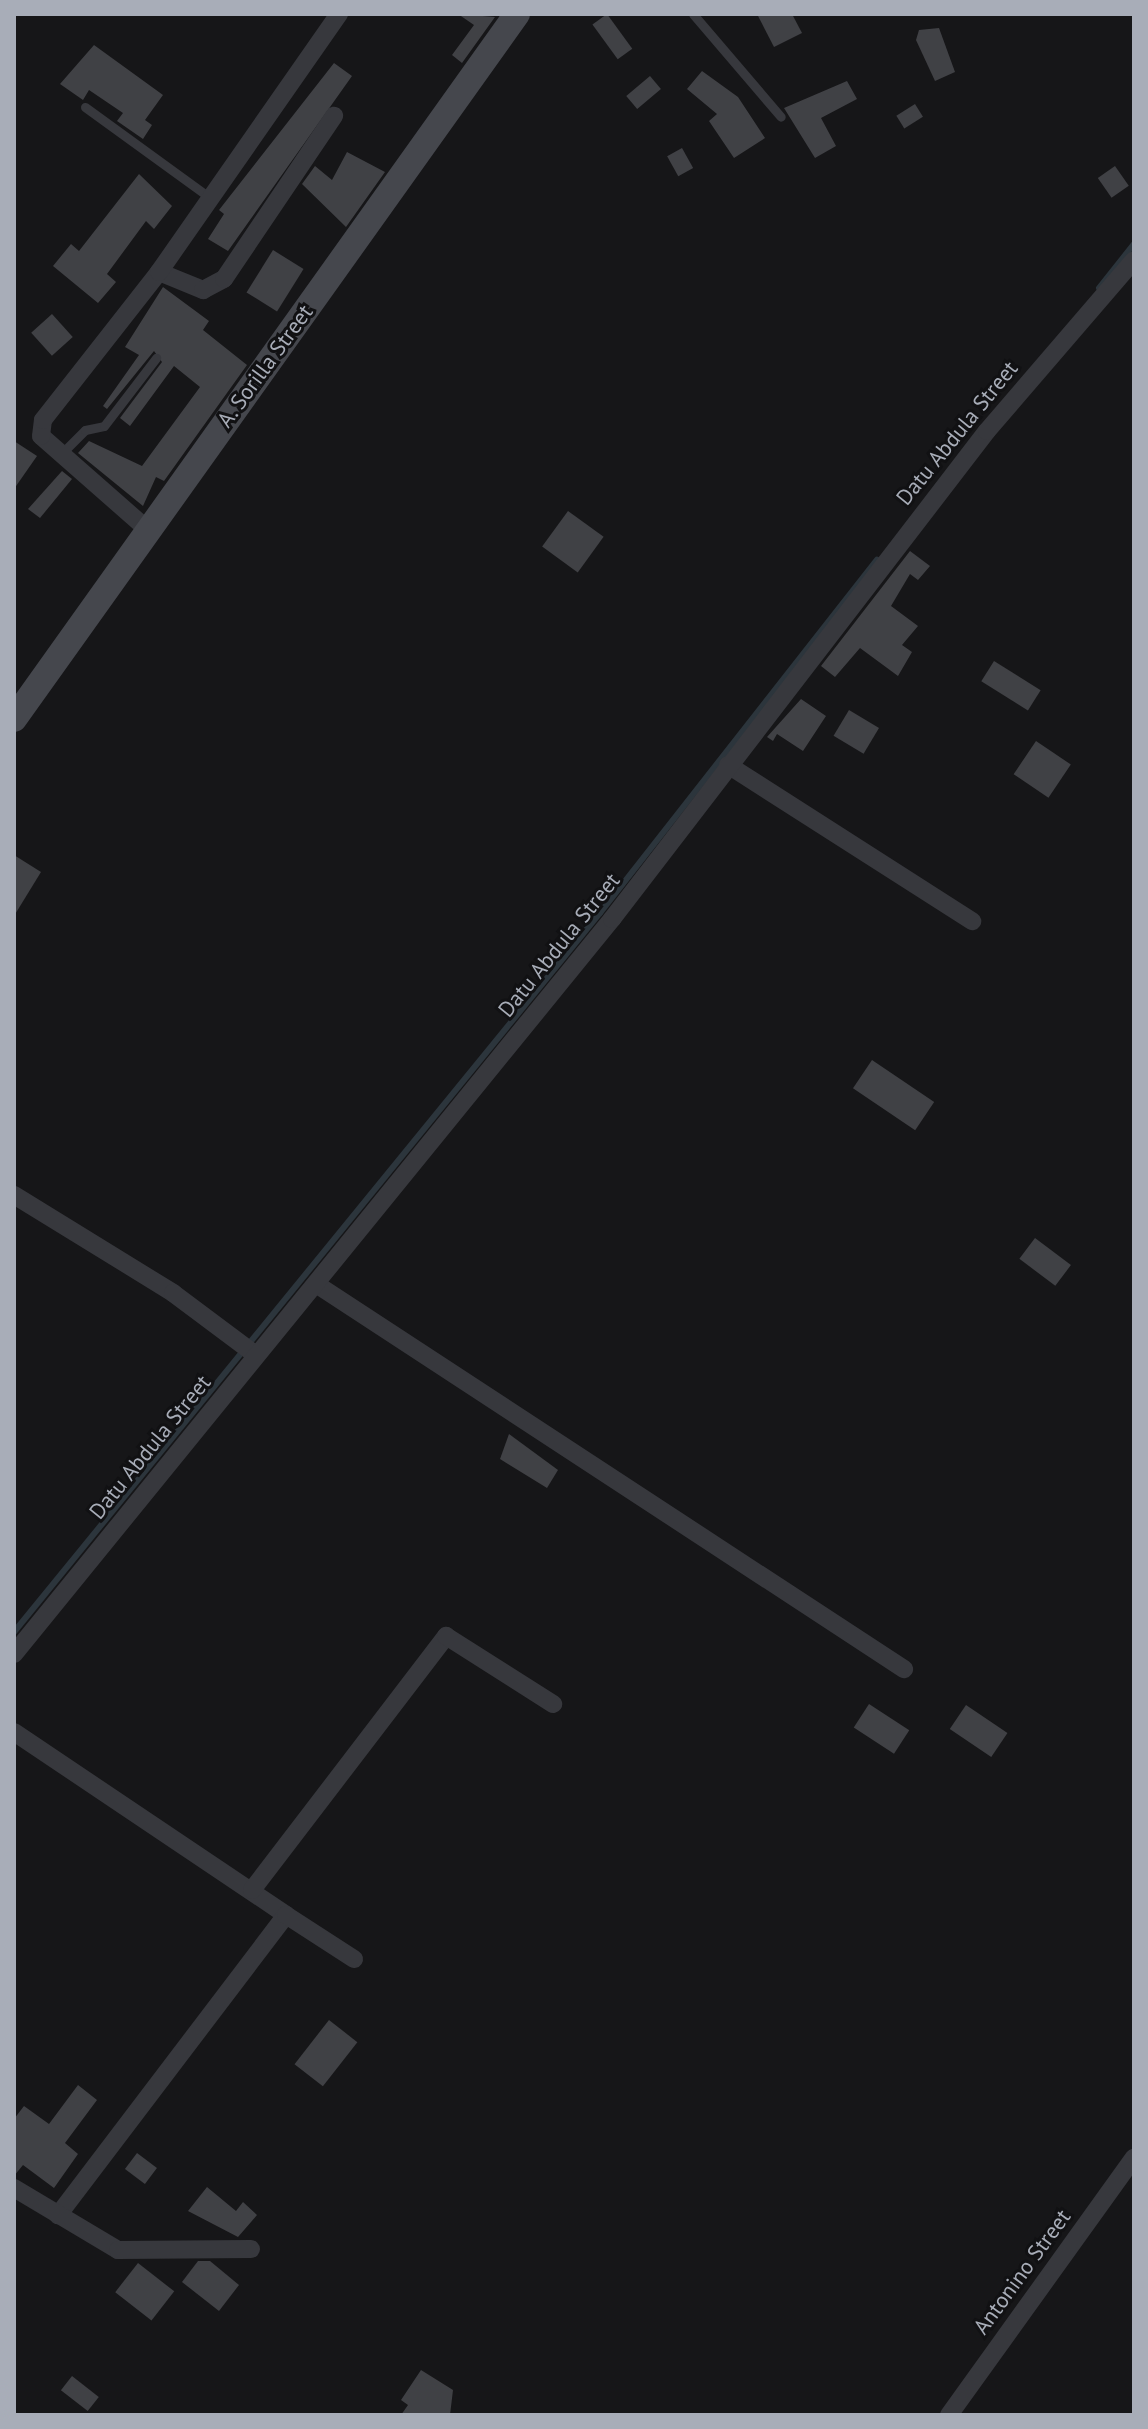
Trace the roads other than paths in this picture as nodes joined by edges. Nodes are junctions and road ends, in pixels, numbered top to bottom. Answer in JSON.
{"nodes":[{"id":1,"x":339,"y":14,"type":"edge"},
{"id":2,"x":517,"y":14,"type":"edge"},
{"id":3,"x":693,"y":14,"type":"edge"},
{"id":4,"x":85,"y":107,"type":"dead end"},
{"id":5,"x":334,"y":116,"type":"dead end"},
{"id":6,"x":781,"y":117,"type":"dead end"},
{"id":7,"x":209,"y":197,"type":"junction"},
{"id":8,"x":1134,"y":260,"type":"edge"},
{"id":9,"x":159,"y":272,"type":"junction"},
{"id":10,"x":156,"y":358,"type":"dead end"},
{"id":11,"x":60,"y":455,"type":"junction"},
{"id":12,"x":148,"y":530,"type":"junction"},
{"id":13,"x":14,"y":719,"type":"edge"},
{"id":14,"x":728,"y":765,"type":"junction"},
{"id":15,"x":972,"y":921,"type":"dead end"},
{"id":16,"x":14,"y":1195,"type":"edge"},
{"id":17,"x":316,"y":1284,"type":"junction"},
{"id":18,"x":256,"y":1355,"type":"junction"},
{"id":19,"x":14,"y":1654,"type":"edge"},
{"id":20,"x":904,"y":1669,"type":"dead end"},
{"id":21,"x":553,"y":1704,"type":"dead end"},
{"id":22,"x":14,"y":1732,"type":"edge"},
{"id":23,"x":252,"y":1890,"type":"junction"},
{"id":24,"x":286,"y":1915,"type":"junction"},
{"id":25,"x":354,"y":1959,"type":"dead end"},
{"id":26,"x":1134,"y":2158,"type":"edge"},
{"id":27,"x":14,"y":2188,"type":"edge"},
{"id":28,"x":58,"y":2215,"type":"junction"},
{"id":29,"x":251,"y":2249,"type":"dead end"},
{"id":30,"x":949,"y":2415,"type":"edge"}],
"edges":[{"from":1,"to":7,"type":"street"},
{"from":2,"to":12,"type":"street","name":"A. Sorilla Street"},
{"from":3,"to":6,"type":"lane"},
{"from":4,"to":7,"type":"lane"},
{"from":5,"to":9,"type":"street"},
{"from":7,"to":9,"type":"street"},
{"from":8,"to":14,"type":"street","name":"Datu Abdula Street"},
{"from":9,"to":11,"type":"street"},
{"from":10,"to":11,"type":"lane"},
{"from":11,"to":12,"type":"street"},
{"from":12,"to":13,"type":"street","name":"A. Sorilla Street"},
{"from":14,"to":15,"type":"street"},
{"from":14,"to":17,"type":"street","name":"Datu Abdula Street"},
{"from":16,"to":18,"type":"street"},
{"from":17,"to":18,"type":"street","name":"Datu Abdula Street"},
{"from":17,"to":20,"type":"street"},
{"from":18,"to":19,"type":"street","name":"Datu Abdula Street"},
{"from":21,"to":23,"type":"street"},
{"from":22,"to":23,"type":"street"},
{"from":23,"to":24,"type":"street"},
{"from":24,"to":25,"type":"street"},
{"from":24,"to":28,"type":"street"},
{"from":26,"to":30,"type":"street","name":"Antonino Street"},
{"from":27,"to":28,"type":"street"},
{"from":28,"to":29,"type":"street"}]}
